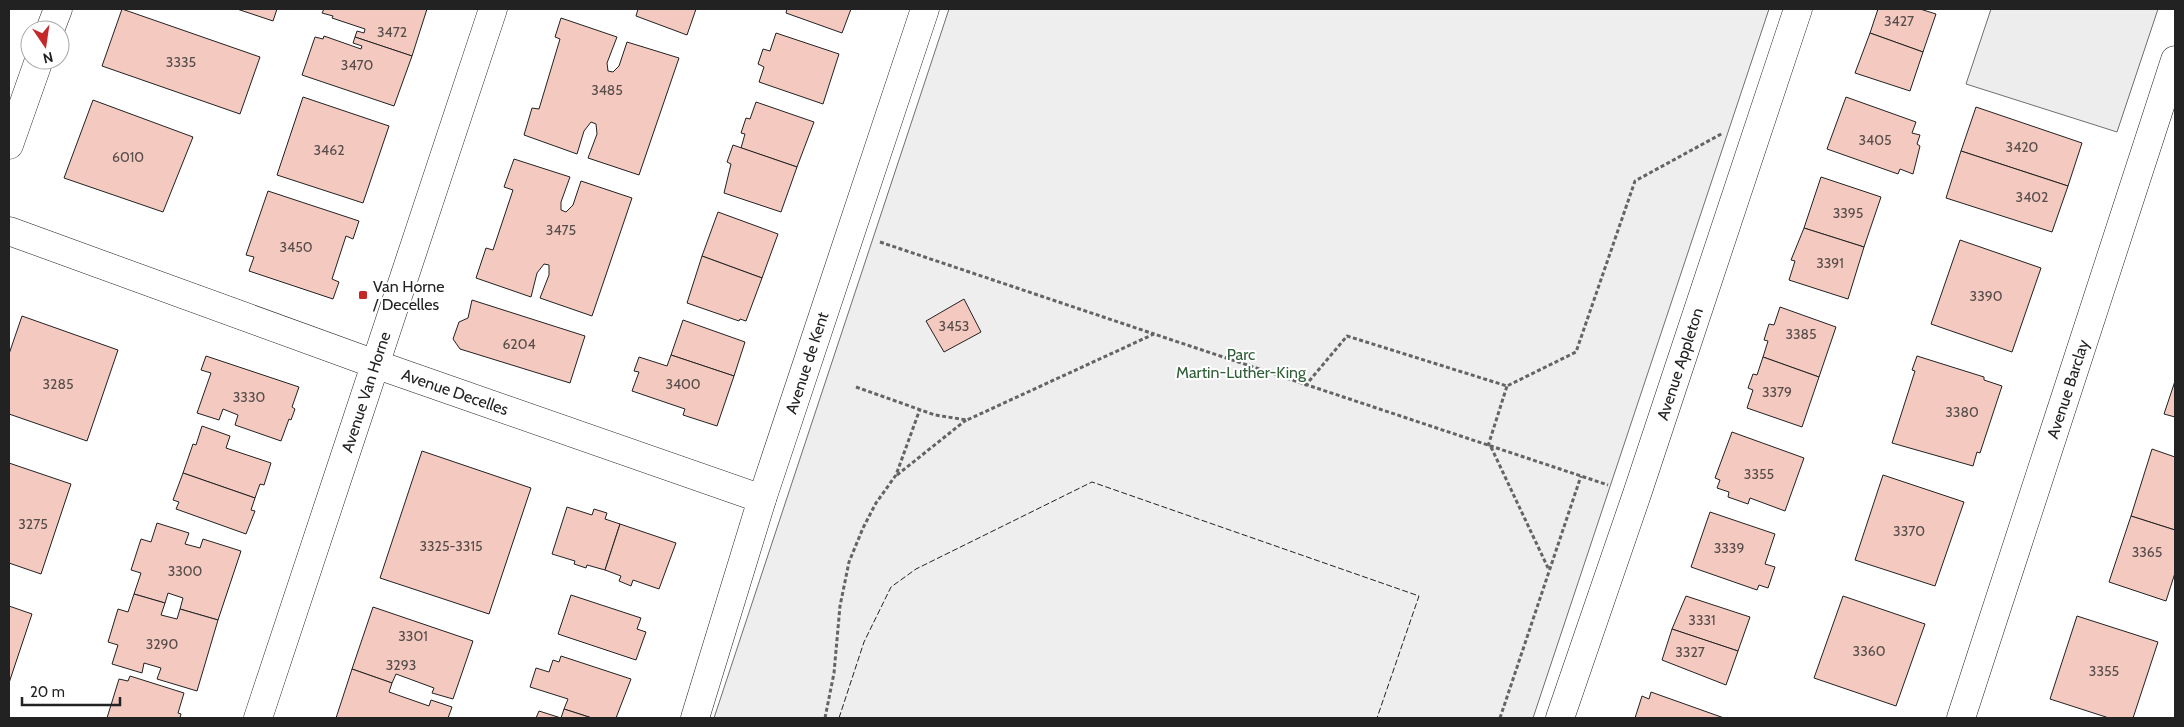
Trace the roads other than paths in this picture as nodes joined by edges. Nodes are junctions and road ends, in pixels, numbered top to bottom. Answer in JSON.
{"nodes":[{"id":1,"x":493,"y":9,"type":"edge"},
{"id":2,"x":925,"y":9,"type":"edge"},
{"id":3,"x":1798,"y":9,"type":"edge"},
{"id":4,"x":2175,"y":60,"type":"edge"},
{"id":5,"x":35,"y":70,"type":"edge"},
{"id":6,"x":9,"y":145,"type":"edge"},
{"id":7,"x":9,"y":231,"type":"edge"},
{"id":8,"x":375,"y":364,"type":"junction"},
{"id":9,"x":762,"y":499,"type":"junction"},
{"id":10,"x":258,"y":718,"type":"edge"},
{"id":11,"x":694,"y":718,"type":"edge"},
{"id":12,"x":1560,"y":718,"type":"edge"},
{"id":13,"x":1961,"y":718,"type":"edge"}],
"edges":[{"from":1,"to":8,"type":"street","name":"Avenue Van Horne"},
{"from":2,"to":9,"type":"street","name":"Avenue de Kent"},
{"from":3,"to":12,"type":"street","name":"Avenue Appleton"},
{"from":4,"to":13,"type":"street","name":"Avenue Barclay"},
{"from":5,"to":6,"type":"street"},
{"from":7,"to":8,"type":"street","name":"Avenue Decelles"},
{"from":8,"to":9,"type":"street","name":"Avenue Decelles"},
{"from":8,"to":10,"type":"street","name":"Avenue Van Horne"},
{"from":9,"to":11,"type":"street","name":"Avenue de Kent"}]}
